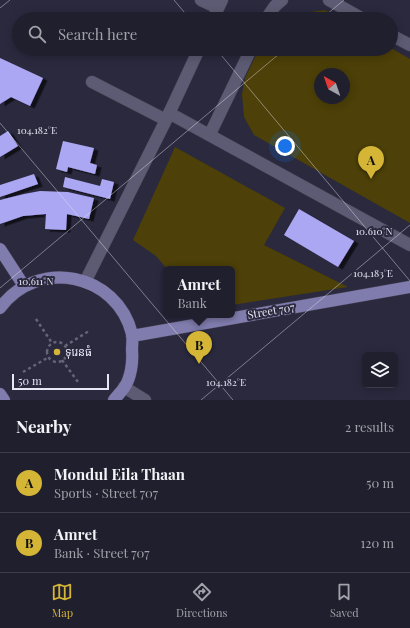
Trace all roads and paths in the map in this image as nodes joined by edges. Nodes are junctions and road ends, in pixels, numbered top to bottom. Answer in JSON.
{"nodes":[{"id":1,"x":201,"y":0,"type":"edge"},
{"id":2,"x":282,"y":0,"type":"edge"},
{"id":3,"x":330,"y":0,"type":"edge"},
{"id":4,"x":218,"y":9,"type":"edge"},
{"id":5,"x":271,"y":12,"type":"edge"},
{"id":6,"x":351,"y":12,"type":"edge"},
{"id":7,"x":398,"y":39,"type":"edge"},
{"id":8,"x":410,"y":45,"type":"edge"},
{"id":9,"x":196,"y":56,"type":"edge"},
{"id":10,"x":248,"y":56,"type":"edge"},
{"id":11,"x":92,"y":82,"type":"dead end"},
{"id":12,"x":167,"y":116,"type":"junction"},
{"id":13,"x":210,"y":134,"type":"junction"},
{"id":14,"x":410,"y":245,"type":"edge"},
{"id":15,"x":0,"y":249,"type":"edge"},
{"id":16,"x":85,"y":282,"type":"junction"},
{"id":17,"x":24,"y":286,"type":"junction"},
{"id":18,"x":410,"y":287,"type":"edge"},
{"id":19,"x":0,"y":308,"type":"edge"},
{"id":20,"x":234,"y":318,"type":"edge"},
{"id":21,"x":235,"y":318,"type":"edge"},
{"id":22,"x":36,"y":319,"type":"dead end"},
{"id":23,"x":89,"y":331,"type":"dead end"},
{"id":24,"x":132,"y":336,"type":"junction"},
{"id":25,"x":52,"y":343,"type":"junction"},
{"id":26,"x":65,"y":346,"type":"junction"},
{"id":27,"x":49,"y":357,"type":"junction"},
{"id":28,"x":62,"y":360,"type":"junction"},
{"id":29,"x":24,"y":372,"type":"dead end"},
{"id":30,"x":78,"y":382,"type":"dead end"},
{"id":31,"x":124,"y":388,"type":"junction"},
{"id":32,"x":0,"y":394,"type":"edge"},
{"id":33,"x":4,"y":400,"type":"edge"},
{"id":34,"x":114,"y":400,"type":"edge"},
{"id":35,"x":145,"y":400,"type":"edge"}],
"edges":[{"from":1,"to":4,"type":"street"},
{"from":2,"to":5,"type":"street"},
{"from":3,"to":6,"type":"street"},
{"from":7,"to":8,"type":"street"},
{"from":9,"to":12,"type":"street"},
{"from":10,"to":13,"type":"street"},
{"from":11,"to":12,"type":"street"},
{"from":12,"to":13,"type":"street"},
{"from":12,"to":16,"type":"street"},
{"from":13,"to":14,"type":"street"},
{"from":15,"to":17,"type":"main road"},
{"from":16,"to":17,"type":"main road"},
{"from":16,"to":24,"type":"main road"},
{"from":17,"to":19,"type":"main road"},
{"from":18,"to":21,"type":"main road","name":"Street 707"},
{"from":20,"to":24,"type":"main road","name":"Street 707"},
{"from":22,"to":25,"type":"path"},
{"from":23,"to":26,"type":"path"},
{"from":24,"to":31,"type":"main road"},
{"from":25,"to":26,"type":"path"},
{"from":25,"to":27,"type":"path"},
{"from":26,"to":28,"type":"path"},
{"from":27,"to":28,"type":"path"},
{"from":27,"to":29,"type":"path"},
{"from":28,"to":30,"type":"path"},
{"from":31,"to":34,"type":"main road"},
{"from":31,"to":35,"type":"street"},
{"from":32,"to":33,"type":"main road"}]}
